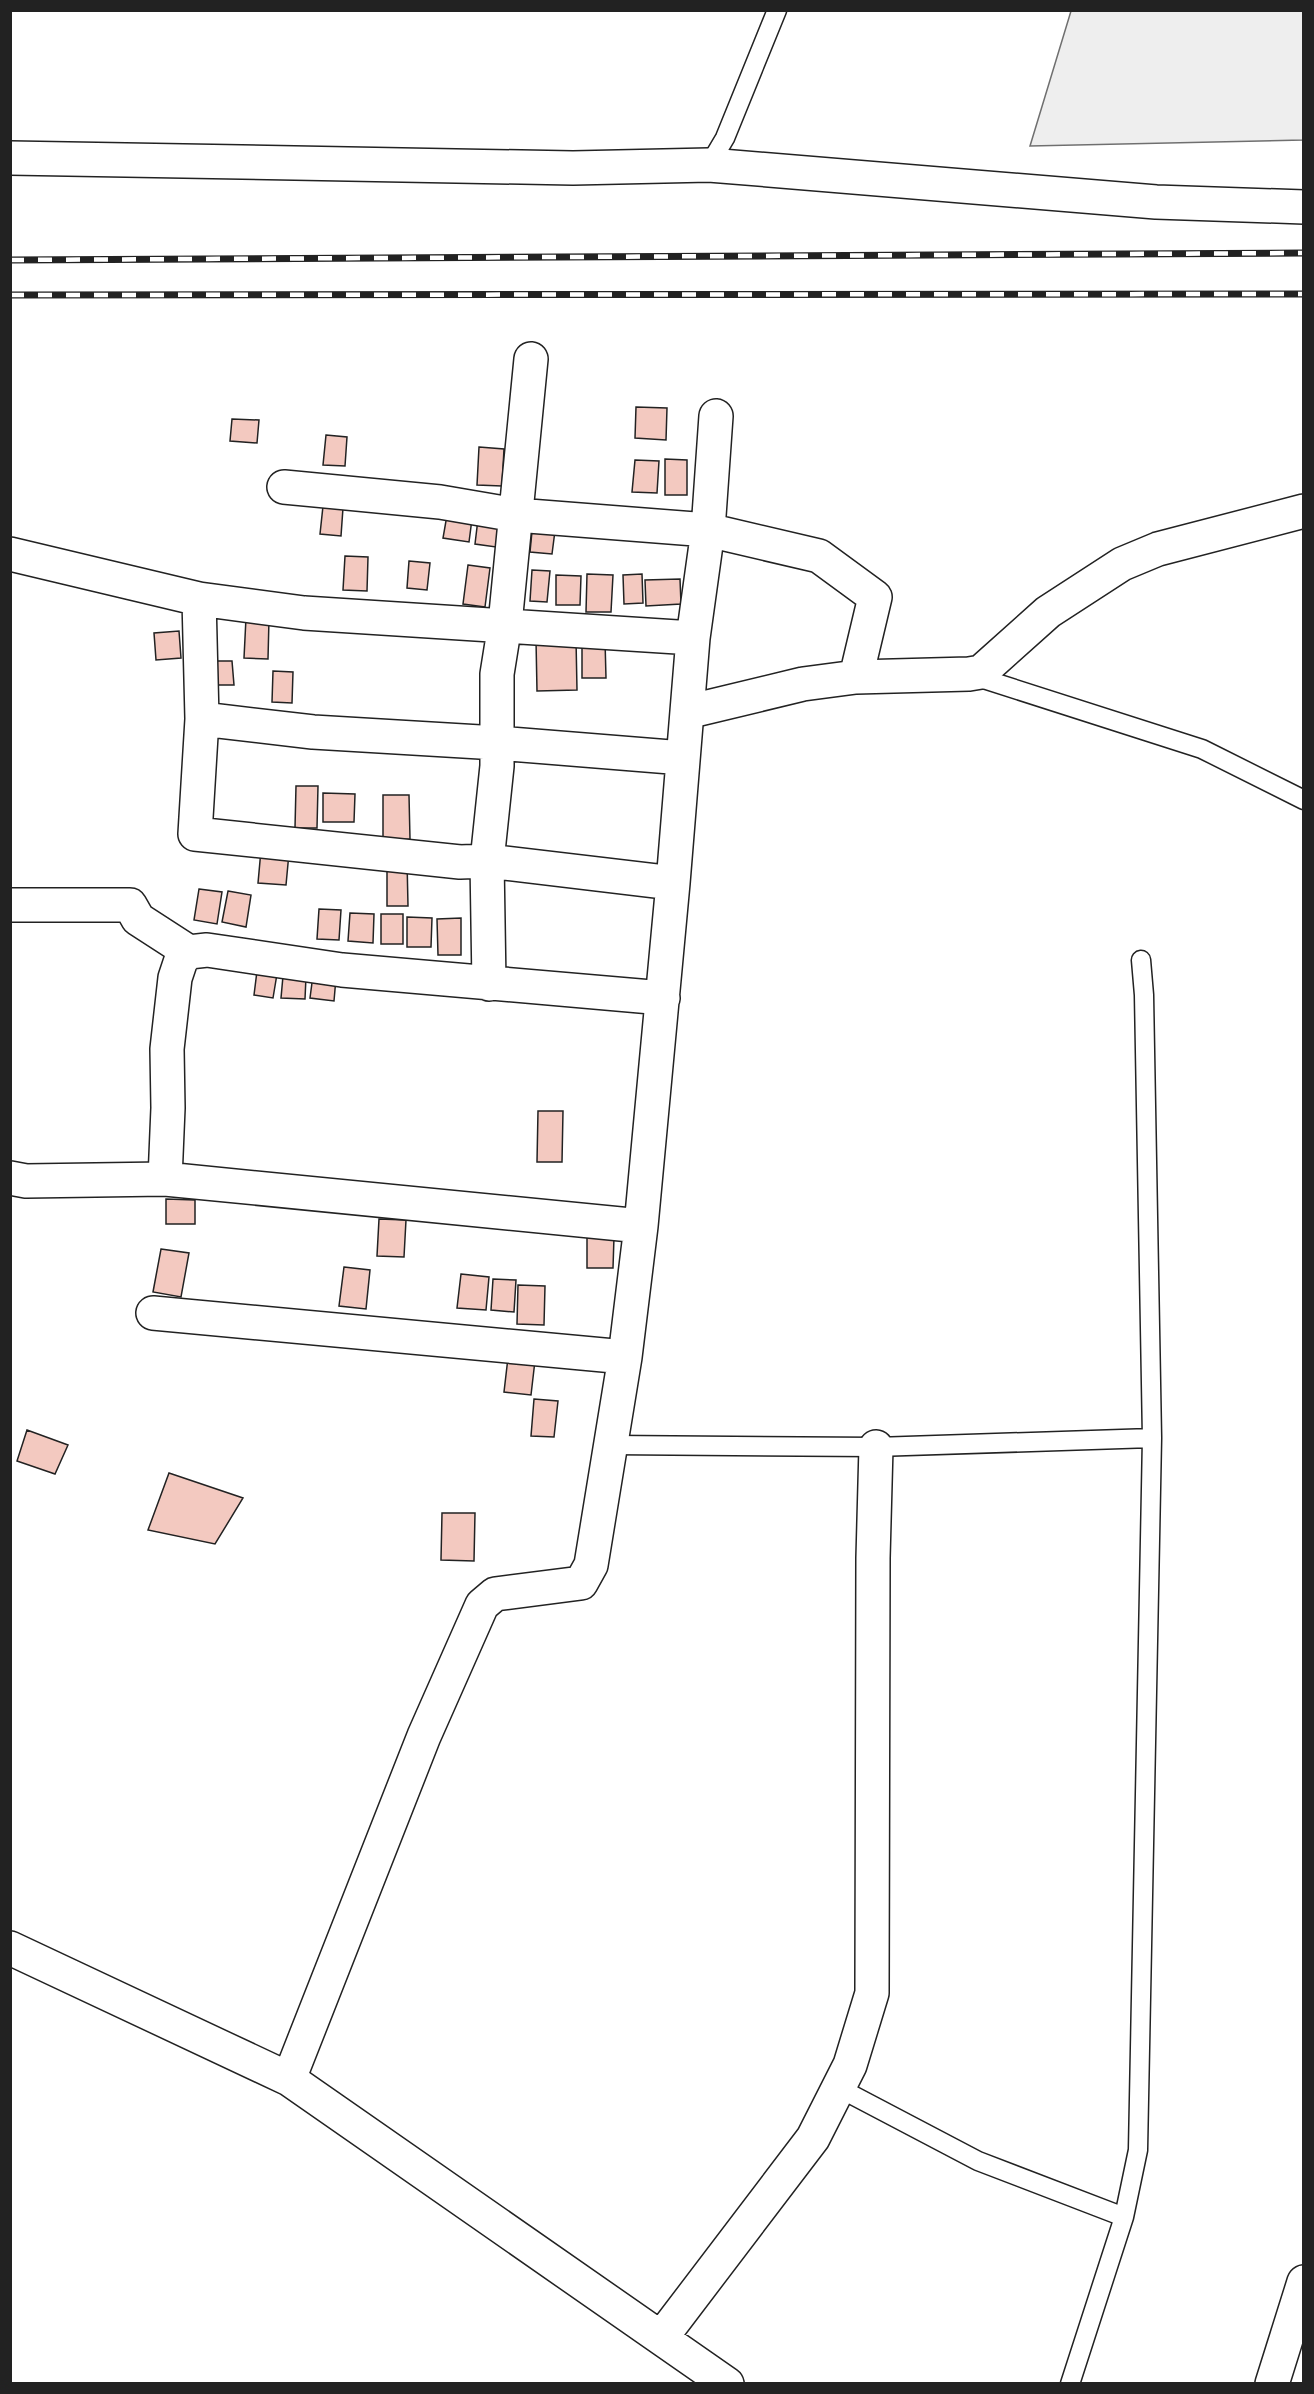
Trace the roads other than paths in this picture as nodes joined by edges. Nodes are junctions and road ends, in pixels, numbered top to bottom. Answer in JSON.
{"nodes":[{"id":1,"x":777,"y":10,"type":"edge"},
{"id":2,"x":10,"y":158,"type":"edge"},
{"id":3,"x":710,"y":165,"type":"junction"},
{"id":4,"x":1304,"y":207,"type":"edge"},
{"id":5,"x":531,"y":359,"type":"dead end"},
{"id":6,"x":716,"y":416,"type":"dead end"},
{"id":7,"x":284,"y":487,"type":"dead end"},
{"id":8,"x":1304,"y":511,"type":"edge"},
{"id":9,"x":516,"y":515,"type":"junction"},
{"id":10,"x":708,"y":530,"type":"junction"},
{"id":11,"x":10,"y":554,"type":"edge"},
{"id":12,"x":199,"y":599,"type":"junction"},
{"id":13,"x":505,"y":624,"type":"junction"},
{"id":14,"x":693,"y":638,"type":"junction"},
{"id":15,"x":969,"y":674,"type":"junction"},
{"id":16,"x":856,"y":677,"type":"junction"},
{"id":17,"x":687,"y":712,"type":"junction"},
{"id":18,"x":202,"y":718,"type":"junction"},
{"id":19,"x":497,"y":743,"type":"junction"},
{"id":20,"x":683,"y":758,"type":"junction"},
{"id":21,"x":1304,"y":800,"type":"edge"},
{"id":22,"x":487,"y":861,"type":"junction"},
{"id":23,"x":673,"y":883,"type":"junction"},
{"id":24,"x":10,"y":905,"type":"edge"},
{"id":25,"x":189,"y":952,"type":"junction"},
{"id":26,"x":1141,"y":960,"type":"dead end"},
{"id":27,"x":489,"y":984,"type":"junction"},
{"id":28,"x":663,"y":998,"type":"junction"},
{"id":29,"x":10,"y":1178,"type":"edge"},
{"id":30,"x":165,"y":1179,"type":"junction"},
{"id":31,"x":641,"y":1226,"type":"junction"},
{"id":32,"x":153,"y":1313,"type":"dead end"},
{"id":33,"x":626,"y":1357,"type":"junction"},
{"id":34,"x":1152,"y":1438,"type":"junction"},
{"id":35,"x":611,"y":1445,"type":"junction"},
{"id":36,"x":876,"y":1447,"type":"junction"},
{"id":37,"x":10,"y":1948,"type":"edge"},
{"id":38,"x":289,"y":2079,"type":"junction"},
{"id":39,"x":839,"y":2088,"type":"junction"},
{"id":40,"x":1124,"y":2217,"type":"junction"},
{"id":41,"x":1304,"y":2282,"type":"edge"},
{"id":42,"x":661,"y":2338,"type":"junction"},
{"id":43,"x":727,"y":2384,"type":"edge"},
{"id":44,"x":1070,"y":2384,"type":"edge"},
{"id":45,"x":1272,"y":2384,"type":"edge"}],
"edges":[{"from":1,"to":3,"type":"lane"},
{"from":2,"to":3,"type":"street"},
{"from":3,"to":4,"type":"street"},
{"from":5,"to":9,"type":"street"},
{"from":6,"to":10,"type":"street"},
{"from":7,"to":9,"type":"street"},
{"from":8,"to":15,"type":"street"},
{"from":9,"to":10,"type":"street"},
{"from":9,"to":13,"type":"street"},
{"from":10,"to":14,"type":"street"},
{"from":10,"to":16,"type":"street"},
{"from":11,"to":12,"type":"street"},
{"from":12,"to":13,"type":"street"},
{"from":12,"to":18,"type":"street"},
{"from":13,"to":14,"type":"street"},
{"from":13,"to":19,"type":"street"},
{"from":14,"to":17,"type":"street"},
{"from":15,"to":16,"type":"street"},
{"from":15,"to":21,"type":"lane"},
{"from":16,"to":17,"type":"street"},
{"from":17,"to":20,"type":"street"},
{"from":18,"to":19,"type":"street"},
{"from":18,"to":22,"type":"street"},
{"from":19,"to":20,"type":"street"},
{"from":19,"to":22,"type":"street"},
{"from":20,"to":23,"type":"street"},
{"from":22,"to":23,"type":"street"},
{"from":22,"to":27,"type":"street"},
{"from":23,"to":28,"type":"street"},
{"from":24,"to":25,"type":"street"},
{"from":25,"to":27,"type":"street"},
{"from":25,"to":30,"type":"street"},
{"from":26,"to":34,"type":"lane"},
{"from":27,"to":28,"type":"street"},
{"from":28,"to":31,"type":"street"},
{"from":29,"to":30,"type":"street"},
{"from":30,"to":31,"type":"street"},
{"from":31,"to":33,"type":"street"},
{"from":32,"to":33,"type":"street"},
{"from":33,"to":35,"type":"street"},
{"from":34,"to":36,"type":"lane"},
{"from":34,"to":40,"type":"lane"},
{"from":35,"to":36,"type":"lane"},
{"from":35,"to":38,"type":"street"},
{"from":36,"to":39,"type":"street"},
{"from":37,"to":38,"type":"street"},
{"from":38,"to":42,"type":"street"},
{"from":39,"to":40,"type":"lane"},
{"from":39,"to":42,"type":"street"},
{"from":40,"to":44,"type":"lane"},
{"from":41,"to":45,"type":"street"},
{"from":42,"to":43,"type":"street"}]}
